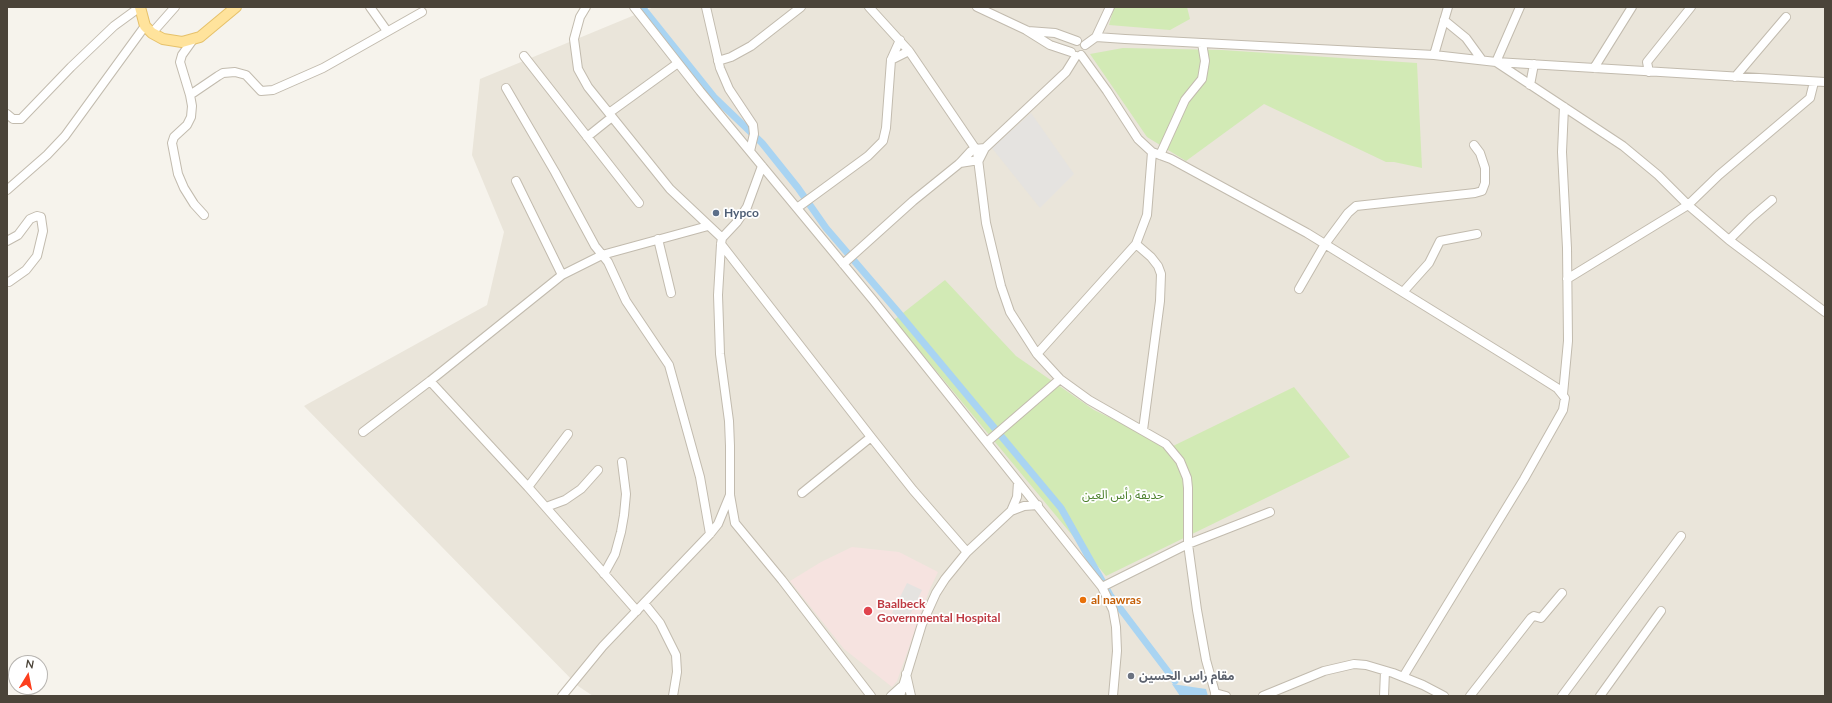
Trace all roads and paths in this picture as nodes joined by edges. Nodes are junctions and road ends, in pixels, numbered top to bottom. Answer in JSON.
{"nodes":[{"id":1,"x":140,"y":7,"type":"edge"},
{"id":2,"x":175,"y":7,"type":"edge"},
{"id":3,"x":236,"y":7,"type":"edge"},
{"id":4,"x":370,"y":7,"type":"edge"},
{"id":5,"x":586,"y":7,"type":"edge"},
{"id":6,"x":634,"y":7,"type":"edge"},
{"id":7,"x":706,"y":7,"type":"edge"},
{"id":8,"x":801,"y":7,"type":"edge"},
{"id":9,"x":869,"y":7,"type":"edge"},
{"id":10,"x":977,"y":7,"type":"edge"},
{"id":11,"x":1110,"y":7,"type":"edge"},
{"id":12,"x":1448,"y":7,"type":"edge"},
{"id":13,"x":1520,"y":7,"type":"edge"},
{"id":14,"x":1632,"y":7,"type":"edge"},
{"id":15,"x":1691,"y":7,"type":"edge"},
{"id":16,"x":422,"y":12,"type":"dead end"},
{"id":17,"x":1786,"y":17,"type":"dead end"},
{"id":18,"x":1444,"y":20,"type":"junction"},
{"id":19,"x":149,"y":30,"type":"junction"},
{"id":20,"x":1026,"y":30,"type":"junction"},
{"id":21,"x":387,"y":32,"type":"junction"},
{"id":22,"x":1096,"y":37,"type":"junction"},
{"id":23,"x":192,"y":40,"type":"junction"},
{"id":24,"x":900,"y":40,"type":"junction"},
{"id":25,"x":1081,"y":43,"type":"junction"},
{"id":26,"x":1202,"y":43,"type":"junction"},
{"id":27,"x":909,"y":51,"type":"junction"},
{"id":28,"x":1076,"y":54,"type":"junction"},
{"id":29,"x":1434,"y":55,"type":"junction"},
{"id":30,"x":524,"y":56,"type":"dead end"},
{"id":31,"x":891,"y":60,"type":"junction"},
{"id":32,"x":1482,"y":60,"type":"junction"},
{"id":33,"x":718,"y":61,"type":"junction"},
{"id":34,"x":1496,"y":62,"type":"junction"},
{"id":35,"x":678,"y":63,"type":"junction"},
{"id":36,"x":1534,"y":64,"type":"junction"},
{"id":37,"x":1594,"y":68,"type":"junction"},
{"id":38,"x":1650,"y":72,"type":"junction"},
{"id":39,"x":1735,"y":77,"type":"junction"},
{"id":40,"x":1814,"y":82,"type":"junction"},
{"id":41,"x":1825,"y":82,"type":"edge"},
{"id":42,"x":1530,"y":85,"type":"junction"},
{"id":43,"x":506,"y":88,"type":"dead end"},
{"id":44,"x":190,"y":95,"type":"junction"},
{"id":45,"x":1564,"y":107,"type":"junction"},
{"id":46,"x":7,"y":114,"type":"edge"},
{"id":47,"x":610,"y":115,"type":"junction"},
{"id":48,"x":587,"y":137,"type":"junction"},
{"id":49,"x":1474,"y":145,"type":"dead end"},
{"id":50,"x":972,"y":148,"type":"junction"},
{"id":51,"x":985,"y":148,"type":"junction"},
{"id":52,"x":750,"y":151,"type":"junction"},
{"id":53,"x":1156,"y":154,"type":"junction"},
{"id":54,"x":960,"y":163,"type":"junction"},
{"id":55,"x":977,"y":164,"type":"junction"},
{"id":56,"x":762,"y":166,"type":"junction"},
{"id":57,"x":516,"y":181,"type":"dead end"},
{"id":58,"x":7,"y":190,"type":"edge"},
{"id":59,"x":1772,"y":200,"type":"dead end"},
{"id":60,"x":639,"y":203,"type":"dead end"},
{"id":61,"x":1688,"y":205,"type":"junction"},
{"id":62,"x":797,"y":208,"type":"junction"},
{"id":63,"x":204,"y":215,"type":"dead end"},
{"id":64,"x":708,"y":226,"type":"junction"},
{"id":65,"x":1477,"y":234,"type":"dead end"},
{"id":66,"x":658,"y":239,"type":"junction"},
{"id":67,"x":1729,"y":240,"type":"junction"},
{"id":68,"x":7,"y":241,"type":"edge"},
{"id":69,"x":721,"y":241,"type":"junction"},
{"id":70,"x":1136,"y":244,"type":"junction"},
{"id":71,"x":1325,"y":244,"type":"junction"},
{"id":72,"x":602,"y":255,"type":"junction"},
{"id":73,"x":844,"y":264,"type":"junction"},
{"id":74,"x":562,"y":275,"type":"junction"},
{"id":75,"x":1567,"y":279,"type":"junction"},
{"id":76,"x":9,"y":282,"type":"dead end"},
{"id":77,"x":1299,"y":289,"type":"dead end"},
{"id":78,"x":1404,"y":292,"type":"junction"},
{"id":79,"x":671,"y":293,"type":"dead end"},
{"id":80,"x":1824,"y":308,"type":"edge"},
{"id":81,"x":1037,"y":354,"type":"junction"},
{"id":82,"x":1060,"y":378,"type":"junction"},
{"id":83,"x":430,"y":381,"type":"junction"},
{"id":84,"x":1563,"y":394,"type":"junction"},
{"id":85,"x":1143,"y":430,"type":"junction"},
{"id":86,"x":363,"y":432,"type":"dead end"},
{"id":87,"x":568,"y":434,"type":"dead end"},
{"id":88,"x":871,"y":437,"type":"junction"},
{"id":89,"x":989,"y":440,"type":"junction"},
{"id":90,"x":622,"y":462,"type":"dead end"},
{"id":91,"x":598,"y":470,"type":"dead end"},
{"id":92,"x":1018,"y":482,"type":"junction"},
{"id":93,"x":528,"y":487,"type":"junction"},
{"id":94,"x":802,"y":493,"type":"dead end"},
{"id":95,"x":730,"y":495,"type":"junction"},
{"id":96,"x":1038,"y":505,"type":"junction"},
{"id":97,"x":546,"y":507,"type":"junction"},
{"id":98,"x":1011,"y":511,"type":"junction"},
{"id":99,"x":1270,"y":512,"type":"dead end"},
{"id":100,"x":735,"y":523,"type":"junction"},
{"id":101,"x":718,"y":524,"type":"junction"},
{"id":102,"x":710,"y":534,"type":"junction"},
{"id":103,"x":1681,"y":536,"type":"dead end"},
{"id":104,"x":1188,"y":544,"type":"junction"},
{"id":105,"x":967,"y":552,"type":"junction"},
{"id":106,"x":604,"y":574,"type":"junction"},
{"id":107,"x":1102,"y":587,"type":"junction"},
{"id":108,"x":1562,"y":593,"type":"dead end"},
{"id":109,"x":644,"y":603,"type":"junction"},
{"id":110,"x":637,"y":611,"type":"junction"},
{"id":111,"x":1661,"y":611,"type":"dead end"},
{"id":112,"x":1385,"y":671,"type":"junction"},
{"id":113,"x":906,"y":674,"type":"junction"},
{"id":114,"x":1403,"y":677,"type":"junction"},
{"id":115,"x":902,"y":686,"type":"junction"},
{"id":116,"x":1216,"y":694,"type":"edge"},
{"id":117,"x":562,"y":696,"type":"edge"},
{"id":118,"x":673,"y":696,"type":"edge"},
{"id":119,"x":871,"y":696,"type":"edge"},
{"id":120,"x":891,"y":696,"type":"edge"},
{"id":121,"x":900,"y":696,"type":"edge"},
{"id":122,"x":911,"y":696,"type":"edge"},
{"id":123,"x":1113,"y":696,"type":"edge"},
{"id":124,"x":1226,"y":696,"type":"edge"},
{"id":125,"x":1264,"y":696,"type":"edge"},
{"id":126,"x":1384,"y":696,"type":"edge"},
{"id":127,"x":1444,"y":696,"type":"edge"},
{"id":128,"x":1470,"y":696,"type":"edge"},
{"id":129,"x":1562,"y":696,"type":"edge"},
{"id":130,"x":1600,"y":696,"type":"edge"}],
"edges":[{"from":1,"to":19,"type":"main road"},
{"from":1,"to":46,"type":"street"},
{"from":2,"to":19,"type":"street"},
{"from":3,"to":23,"type":"main road"},
{"from":4,"to":21,"type":"street"},
{"from":5,"to":47,"type":"street"},
{"from":6,"to":35,"type":"street"},
{"from":7,"to":33,"type":"street"},
{"from":8,"to":33,"type":"street"},
{"from":9,"to":24,"type":"street"},
{"from":10,"to":20,"type":"street"},
{"from":11,"to":22,"type":"street"},
{"from":12,"to":18,"type":"street"},
{"from":13,"to":34,"type":"street"},
{"from":14,"to":37,"type":"street"},
{"from":15,"to":38,"type":"street"},
{"from":16,"to":21,"type":"street"},
{"from":17,"to":39,"type":"street"},
{"from":18,"to":29,"type":"street"},
{"from":18,"to":32,"type":"street"},
{"from":19,"to":23,"type":"main road"},
{"from":19,"to":58,"type":"street"},
{"from":20,"to":25,"type":"street"},
{"from":20,"to":28,"type":"street"},
{"from":21,"to":44,"type":"street"},
{"from":22,"to":25,"type":"street"},
{"from":22,"to":26,"type":"street"},
{"from":23,"to":44,"type":"street"},
{"from":24,"to":27,"type":"street"},
{"from":24,"to":31,"type":"street"},
{"from":25,"to":28,"type":"street"},
{"from":25,"to":28,"type":"street"},
{"from":26,"to":29,"type":"street"},
{"from":26,"to":53,"type":"street"},
{"from":27,"to":31,"type":"street"},
{"from":27,"to":50,"type":"street"},
{"from":28,"to":51,"type":"street"},
{"from":28,"to":53,"type":"street"},
{"from":29,"to":32,"type":"street"},
{"from":30,"to":48,"type":"street"},
{"from":31,"to":62,"type":"street"},
{"from":32,"to":34,"type":"street"},
{"from":33,"to":52,"type":"street"},
{"from":34,"to":36,"type":"street"},
{"from":34,"to":42,"type":"street"},
{"from":35,"to":47,"type":"street"},
{"from":35,"to":52,"type":"street"},
{"from":36,"to":37,"type":"street"},
{"from":36,"to":42,"type":"street"},
{"from":37,"to":38,"type":"street"},
{"from":38,"to":39,"type":"street"},
{"from":39,"to":40,"type":"street"},
{"from":40,"to":41,"type":"street"},
{"from":40,"to":61,"type":"street"},
{"from":42,"to":45,"type":"street"},
{"from":43,"to":72,"type":"street"},
{"from":44,"to":63,"type":"street"},
{"from":45,"to":61,"type":"street"},
{"from":45,"to":75,"type":"street"},
{"from":47,"to":48,"type":"street"},
{"from":47,"to":64,"type":"street"},
{"from":48,"to":60,"type":"street"},
{"from":49,"to":71,"type":"street"},
{"from":50,"to":51,"type":"street"},
{"from":50,"to":54,"type":"street"},
{"from":50,"to":55,"type":"street"},
{"from":51,"to":55,"type":"street"},
{"from":52,"to":56,"type":"street"},
{"from":53,"to":70,"type":"street"},
{"from":53,"to":71,"type":"street"},
{"from":54,"to":55,"type":"street"},
{"from":54,"to":73,"type":"street"},
{"from":55,"to":81,"type":"street"},
{"from":56,"to":62,"type":"street"},
{"from":56,"to":69,"type":"street"},
{"from":57,"to":74,"type":"street"},
{"from":59,"to":67,"type":"street"},
{"from":61,"to":67,"type":"street"},
{"from":61,"to":75,"type":"street"},
{"from":62,"to":73,"type":"street"},
{"from":64,"to":66,"type":"street"},
{"from":64,"to":69,"type":"street"},
{"from":65,"to":78,"type":"street"},
{"from":66,"to":72,"type":"street"},
{"from":66,"to":79,"type":"street"},
{"from":67,"to":80,"type":"street"},
{"from":68,"to":76,"type":"street"},
{"from":69,"to":88,"type":"street"},
{"from":69,"to":95,"type":"street"},
{"from":70,"to":81,"type":"street"},
{"from":70,"to":85,"type":"street"},
{"from":71,"to":77,"type":"street"},
{"from":71,"to":78,"type":"street"},
{"from":72,"to":74,"type":"street"},
{"from":72,"to":102,"type":"street"},
{"from":73,"to":89,"type":"street"},
{"from":74,"to":83,"type":"street"},
{"from":75,"to":84,"type":"street"},
{"from":78,"to":84,"type":"street"},
{"from":81,"to":82,"type":"street"},
{"from":82,"to":85,"type":"street"},
{"from":82,"to":89,"type":"street"},
{"from":83,"to":86,"type":"street"},
{"from":83,"to":93,"type":"street"},
{"from":84,"to":114,"type":"street"},
{"from":85,"to":104,"type":"street"},
{"from":87,"to":93,"type":"street"},
{"from":88,"to":94,"type":"street"},
{"from":88,"to":105,"type":"street"},
{"from":89,"to":92,"type":"street"},
{"from":90,"to":106,"type":"street"},
{"from":91,"to":97,"type":"street"},
{"from":92,"to":96,"type":"street"},
{"from":92,"to":98,"type":"street"},
{"from":93,"to":97,"type":"street"},
{"from":95,"to":100,"type":"street"},
{"from":95,"to":101,"type":"street"},
{"from":96,"to":98,"type":"street"},
{"from":96,"to":107,"type":"street"},
{"from":97,"to":106,"type":"street"},
{"from":98,"to":105,"type":"street"},
{"from":99,"to":104,"type":"street"},
{"from":100,"to":101,"type":"street"},
{"from":100,"to":119,"type":"street"},
{"from":101,"to":102,"type":"street"},
{"from":102,"to":109,"type":"street"},
{"from":103,"to":129,"type":"street"},
{"from":104,"to":107,"type":"street"},
{"from":104,"to":116,"type":"street"},
{"from":105,"to":113,"type":"street"},
{"from":106,"to":110,"type":"street"},
{"from":107,"to":123,"type":"street"},
{"from":108,"to":128,"type":"street"},
{"from":109,"to":110,"type":"street"},
{"from":109,"to":118,"type":"street"},
{"from":110,"to":117,"type":"street"},
{"from":111,"to":130,"type":"street"},
{"from":112,"to":114,"type":"street"},
{"from":112,"to":125,"type":"street"},
{"from":112,"to":126,"type":"street"},
{"from":113,"to":115,"type":"street"},
{"from":113,"to":122,"type":"street"},
{"from":114,"to":127,"type":"street"},
{"from":115,"to":120,"type":"street"},
{"from":115,"to":121,"type":"street"},
{"from":116,"to":124,"type":"street"}]}
